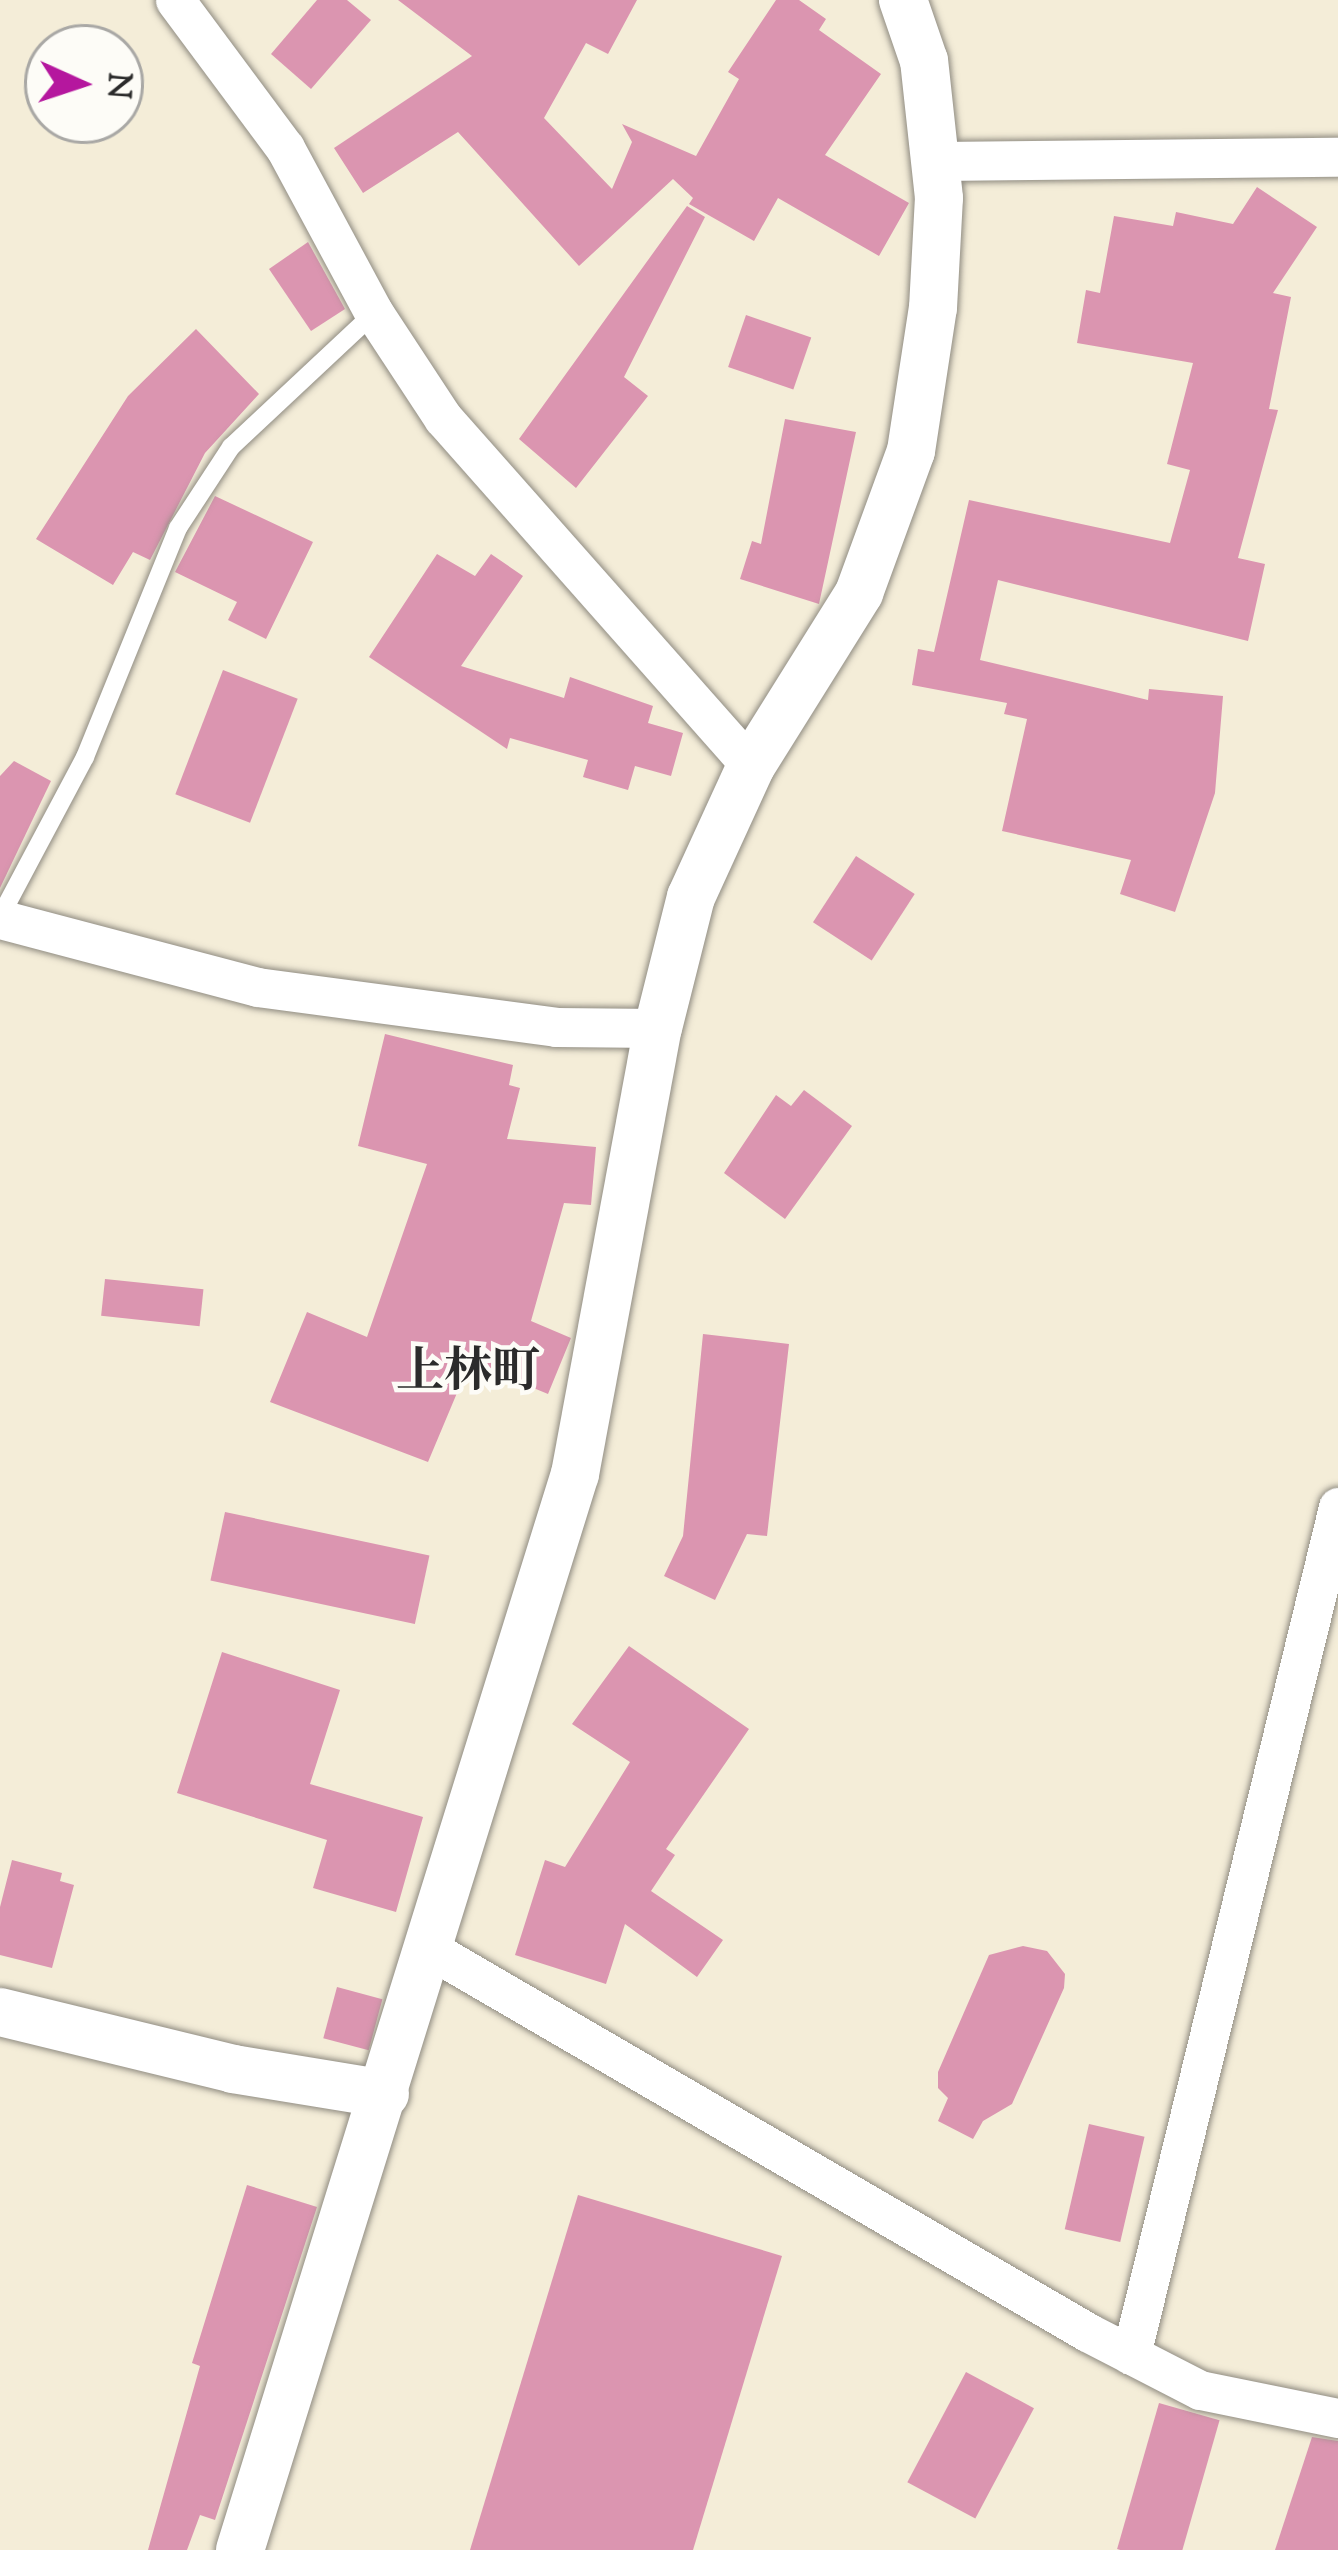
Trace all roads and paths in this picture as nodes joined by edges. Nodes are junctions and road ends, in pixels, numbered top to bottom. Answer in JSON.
{"nodes":[{"id":1,"x":175,"y":0,"type":"edge"},
{"id":2,"x":903,"y":0,"type":"edge"},
{"id":3,"x":1338,"y":157,"type":"edge"},
{"id":4,"x":935,"y":161,"type":"junction"},
{"id":5,"x":374,"y":313,"type":"junction"},
{"id":6,"x":751,"y":766,"type":"junction"},
{"id":7,"x":0,"y":918,"type":"edge"},
{"id":8,"x":658,"y":1028,"type":"junction"},
{"id":9,"x":1338,"y":1507,"type":"edge"},
{"id":10,"x":431,"y":1950,"type":"junction"},
{"id":11,"x":0,"y":2012,"type":"edge"},
{"id":12,"x":385,"y":2094,"type":"junction"},
{"id":13,"x":1131,"y":2355,"type":"junction"},
{"id":14,"x":1338,"y":2418,"type":"edge"},
{"id":15,"x":240,"y":2550,"type":"edge"}],
"edges":[{"from":1,"to":5,"type":"street"},
{"from":2,"to":4,"type":"street"},
{"from":3,"to":4,"type":"street"},
{"from":4,"to":6,"type":"street"},
{"from":5,"to":6,"type":"street"},
{"from":5,"to":7,"type":"lane"},
{"from":6,"to":8,"type":"street"},
{"from":7,"to":8,"type":"street"},
{"from":8,"to":10,"type":"street"},
{"from":9,"to":13,"type":"street"},
{"from":10,"to":12,"type":"street"},
{"from":10,"to":13,"type":"street"},
{"from":11,"to":12,"type":"street"},
{"from":12,"to":15,"type":"street"},
{"from":13,"to":14,"type":"street"}]}
